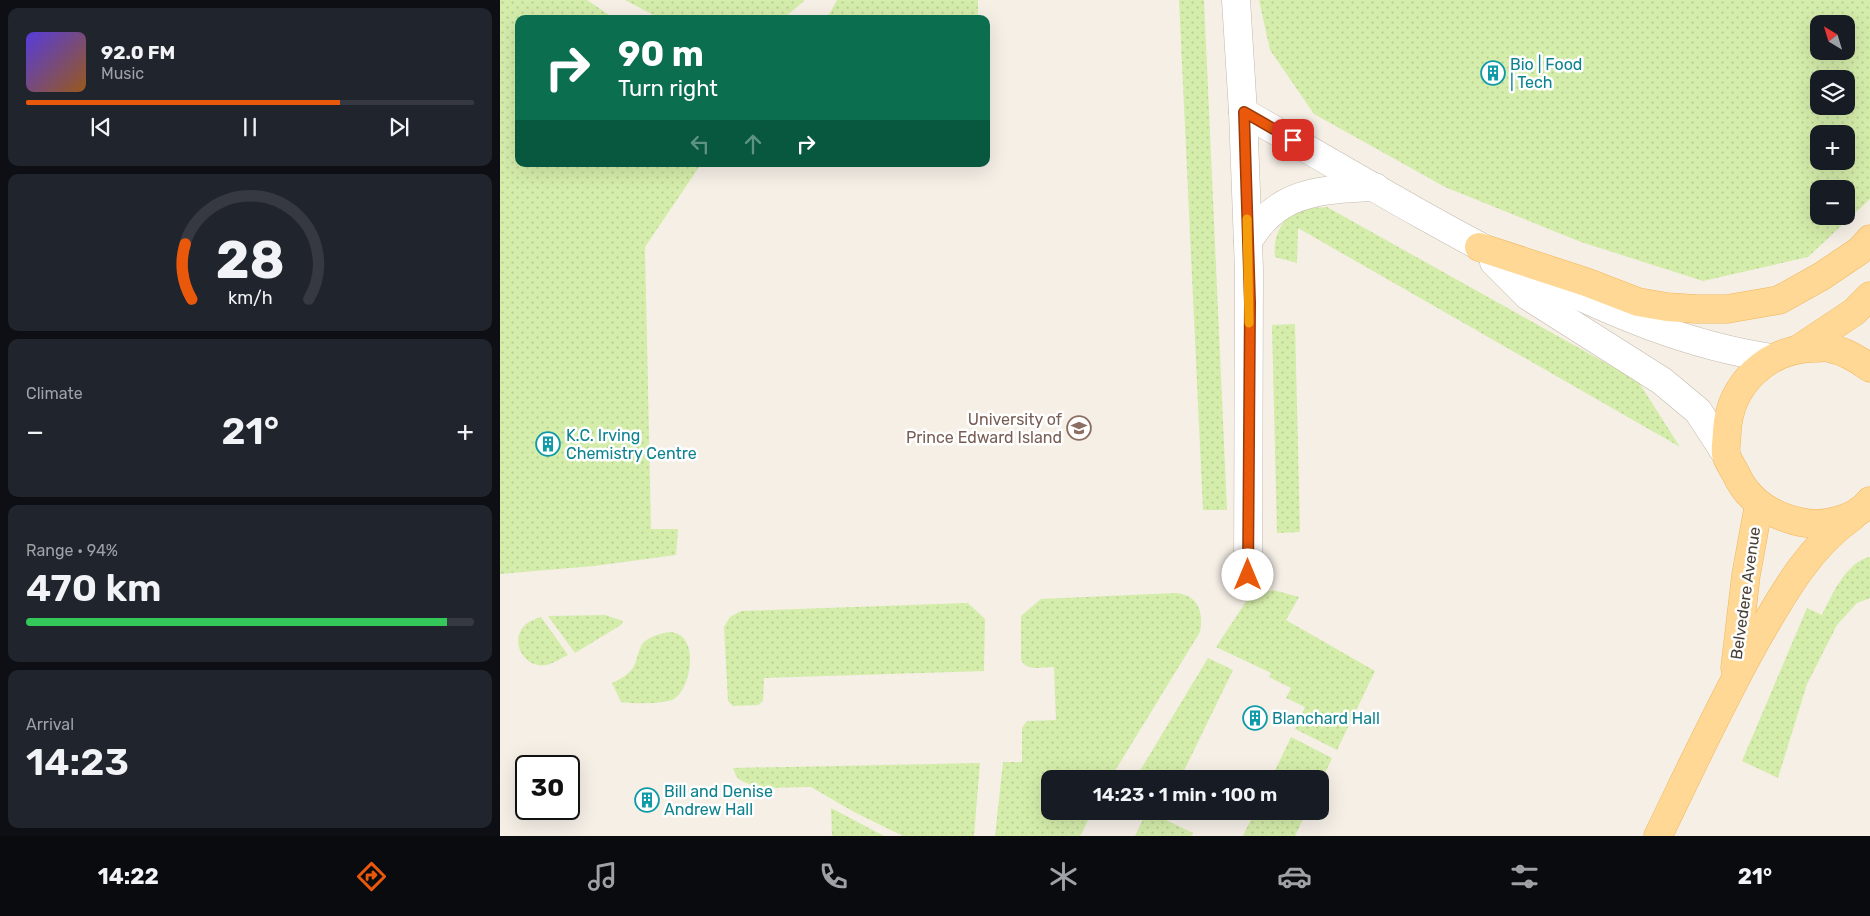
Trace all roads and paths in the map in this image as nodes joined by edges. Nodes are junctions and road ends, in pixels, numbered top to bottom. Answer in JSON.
{"nodes":[{"id":1,"x":1236,"y":0,"type":"edge"},
{"id":2,"x":1244,"y":112,"type":"junction"},
{"id":3,"x":1375,"y":187,"type":"junction"},
{"id":4,"x":1870,"y":239,"type":"edge"},
{"id":5,"x":1248,"y":241,"type":"junction"},
{"id":6,"x":1479,"y":247,"type":"junction"},
{"id":7,"x":1870,"y":296,"type":"edge"},
{"id":8,"x":1800,"y":348,"type":"junction"},
{"id":9,"x":1772,"y":358,"type":"junction"},
{"id":10,"x":1870,"y":368,"type":"edge"},
{"id":11,"x":1726,"y":454,"type":"junction"},
{"id":12,"x":1759,"y":504,"type":"junction"},
{"id":13,"x":1866,"y":506,"type":"edge"},
{"id":14,"x":1248,"y":575,"type":"dead end"},
{"id":15,"x":1733,"y":682,"type":"junction"},
{"id":16,"x":1658,"y":836,"type":"edge"}],
"edges":[{"from":1,"to":2,"type":"street"},
{"from":2,"to":3,"type":"street"},
{"from":2,"to":5,"type":"street"},
{"from":3,"to":5,"type":"street"},
{"from":3,"to":6,"type":"street"},
{"from":4,"to":6,"type":"main road"},
{"from":5,"to":14,"type":"street"},
{"from":6,"to":9,"type":"street"},
{"from":6,"to":11,"type":"street"},
{"from":7,"to":8,"type":"main road"},
{"from":8,"to":9,"type":"main road"},
{"from":8,"to":10,"type":"main road"},
{"from":9,"to":11,"type":"main road"},
{"from":11,"to":12,"type":"main road"},
{"from":12,"to":13,"type":"main road"},
{"from":12,"to":15,"type":"main road","name":"Belvedere Avenue"},
{"from":13,"to":15,"type":"main road","name":"Belvedere Avenue"},
{"from":15,"to":16,"type":"main road","name":"Belvedere Avenue"}]}
